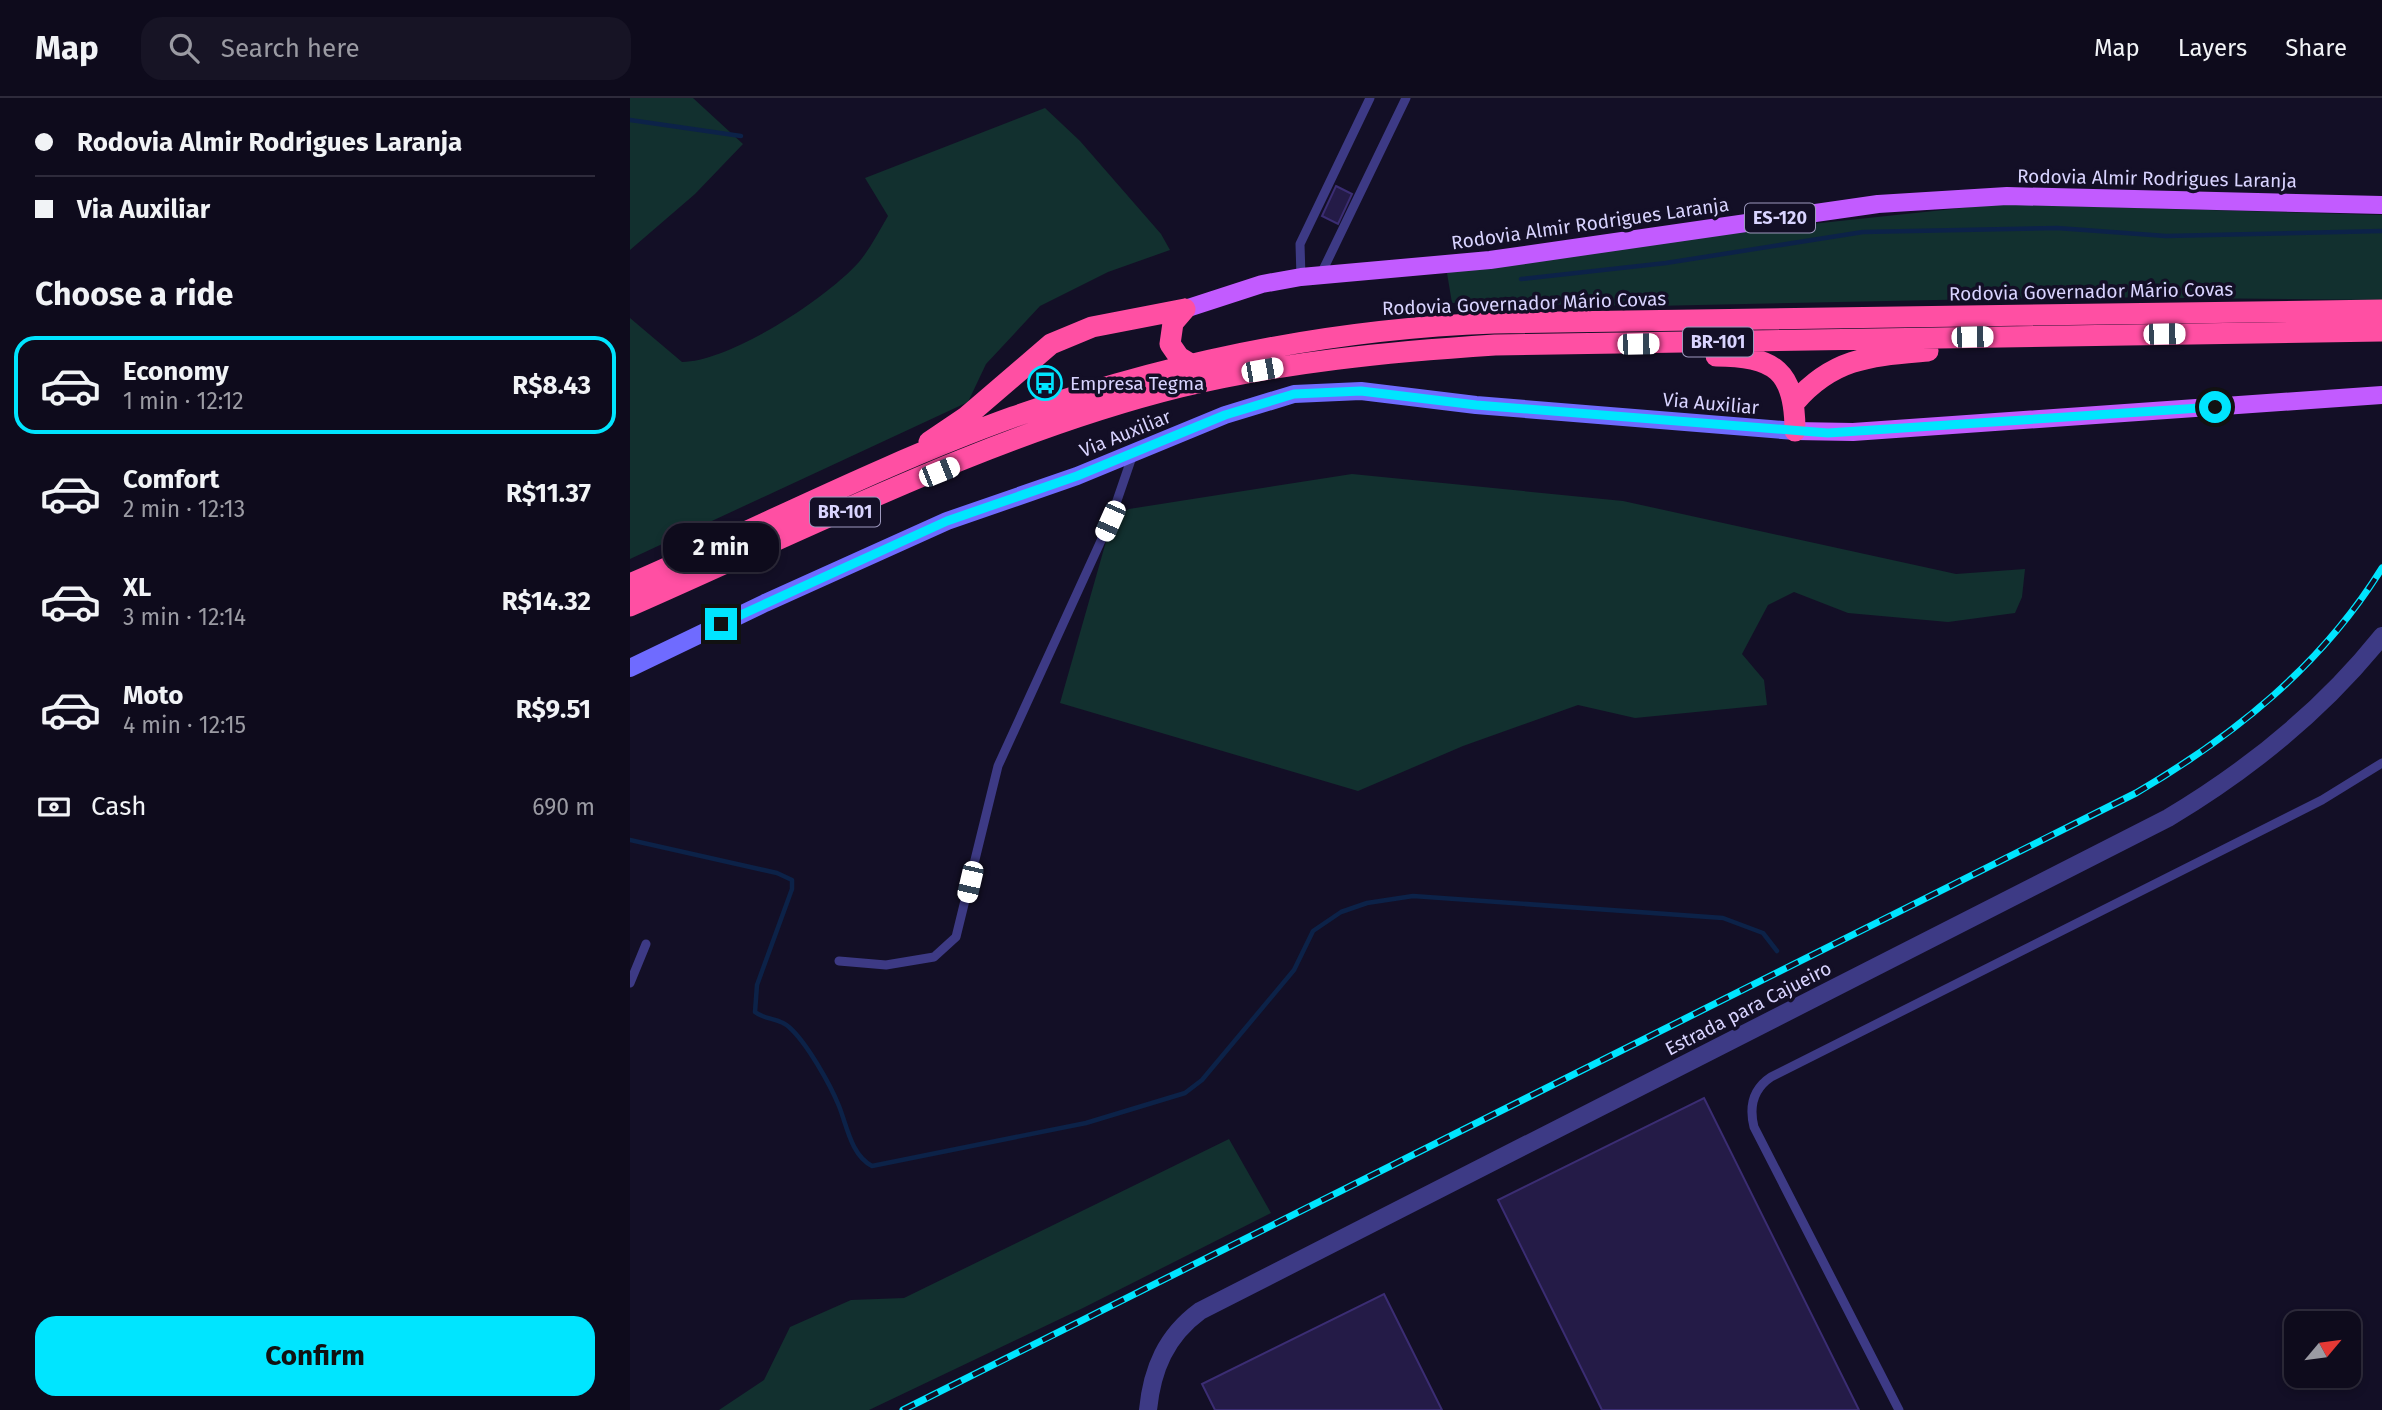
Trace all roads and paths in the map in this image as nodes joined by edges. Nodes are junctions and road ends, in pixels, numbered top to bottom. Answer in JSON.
{"nodes":[{"id":1,"x":1370,"y":98,"type":"edge"},
{"id":2,"x":1406,"y":98,"type":"edge"},
{"id":3,"x":2382,"y":205,"type":"edge"},
{"id":4,"x":1320,"y":276,"type":"junction"},
{"id":5,"x":1301,"y":277,"type":"junction"},
{"id":6,"x":1185,"y":309,"type":"junction"},
{"id":7,"x":2382,"y":310,"type":"edge"},
{"id":8,"x":2382,"y":331,"type":"edge"},
{"id":9,"x":2028,"y":336,"type":"junction"},
{"id":10,"x":1610,"y":345,"type":"junction"},
{"id":11,"x":1192,"y":366,"type":"junction"},
{"id":12,"x":2382,"y":395,"type":"edge"},
{"id":13,"x":1795,"y":402,"type":"junction"},
{"id":14,"x":1795,"y":431,"type":"junction"},
{"id":15,"x":1134,"y":453,"type":"junction"},
{"id":16,"x":874,"y":475,"type":"junction"},
{"id":17,"x":630,"y":584,"type":"edge"},
{"id":18,"x":630,"y":606,"type":"edge"},
{"id":19,"x":2382,"y":636,"type":"edge"},
{"id":20,"x":630,"y":668,"type":"edge"},
{"id":21,"x":2382,"y":763,"type":"edge"},
{"id":22,"x":646,"y":944,"type":"dead end"},
{"id":23,"x":839,"y":961,"type":"dead end"},
{"id":24,"x":630,"y":983,"type":"edge"},
{"id":25,"x":1148,"y":1410,"type":"edge"},
{"id":26,"x":1899,"y":1410,"type":"edge"}],
"edges":[{"from":1,"to":5,"type":"lane"},
{"from":2,"to":4,"type":"lane"},
{"from":3,"to":4,"type":"main road","name":"Rodovia Almir Rodrigues Laranja","number":"ES-120"},
{"from":4,"to":5,"type":"main road","name":"Rodovia Almir Rodrigues Laranja","number":"ES-120"},
{"from":5,"to":6,"type":"main road","name":"Rodovia Almir Rodrigues Laranja","number":"ES-120"},
{"from":6,"to":11,"type":"highway"},
{"from":6,"to":16,"type":"highway"},
{"from":7,"to":11,"type":"highway","name":"Rodovia Governador Mário Covas","number":"BR-101"},
{"from":8,"to":9,"type":"highway","number":"BR-101"},
{"from":9,"to":10,"type":"highway","number":"BR-101"},
{"from":9,"to":13,"type":"highway"},
{"from":10,"to":13,"type":"highway"},
{"from":10,"to":18,"type":"highway","number":"BR-101"},
{"from":11,"to":16,"type":"highway","name":"Rodovia Governador Mário Covas","number":"BR-101"},
{"from":12,"to":14,"type":"main road"},
{"from":13,"to":14,"type":"highway"},
{"from":14,"to":15,"type":"street","name":"Via Auxiliar"},
{"from":15,"to":20,"type":"street","name":"Via Auxiliar"},
{"from":15,"to":23,"type":"lane"},
{"from":16,"to":17,"type":"highway","name":"Rodovia Governador Mário Covas","number":"BR-101"},
{"from":19,"to":25,"type":"street","name":"Estrada para Cajueiro"},
{"from":21,"to":26,"type":"lane"},
{"from":22,"to":24,"type":"lane"}]}
